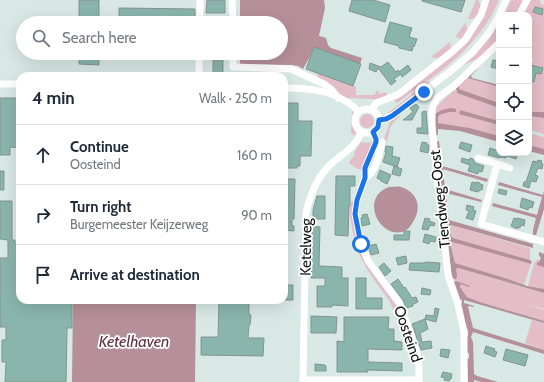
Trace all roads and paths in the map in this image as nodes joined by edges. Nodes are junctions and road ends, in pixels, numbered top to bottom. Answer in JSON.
{"nodes":[{"id":1,"x":200,"y":0,"type":"edge"},
{"id":2,"x":232,"y":0,"type":"edge"},
{"id":3,"x":486,"y":0,"type":"edge"},
{"id":4,"x":506,"y":0,"type":"edge"},
{"id":5,"x":527,"y":0,"type":"edge"},
{"id":6,"x":500,"y":12,"type":"edge"},
{"id":7,"x":521,"y":12,"type":"edge"},
{"id":8,"x":200,"y":16,"type":"edge"},
{"id":9,"x":233,"y":16,"type":"edge"},
{"id":10,"x":496,"y":20,"type":"edge"},
{"id":11,"x":496,"y":46,"type":"edge"},
{"id":12,"x":200,"y":60,"type":"edge"},
{"id":13,"x":233,"y":60,"type":"edge"},
{"id":14,"x":199,"y":72,"type":"edge"},
{"id":15,"x":0,"y":84,"type":"edge"},
{"id":16,"x":16,"y":84,"type":"edge"},
{"id":17,"x":288,"y":88,"type":"edge"},
{"id":18,"x":338,"y":98,"type":"junction"},
{"id":19,"x":372,"y":110,"type":"junction"},
{"id":20,"x":359,"y":112,"type":"junction"},
{"id":21,"x":379,"y":120,"type":"junction"},
{"id":22,"x":362,"y":132,"type":"junction"},
{"id":23,"x":373,"y":132,"type":"junction"},
{"id":24,"x":382,"y":142,"type":"dead end"},
{"id":25,"x":478,"y":158,"type":"dead end"},
{"id":26,"x":497,"y":165,"type":"junction"},
{"id":27,"x":510,"y":168,"type":"dead end"},
{"id":28,"x":365,"y":178,"type":"junction"},
{"id":29,"x":544,"y":242,"type":"edge"},
{"id":30,"x":303,"y":381,"type":"edge"},
{"id":31,"x":419,"y":381,"type":"edge"},
{"id":32,"x":464,"y":382,"type":"edge"}],
"edges":[{"from":1,"to":8,"type":"street"},
{"from":2,"to":9,"type":"street"},
{"from":3,"to":19,"type":"street"},
{"from":4,"to":6,"type":"street"},
{"from":5,"to":7,"type":"street"},
{"from":10,"to":21,"type":"street"},
{"from":11,"to":32,"type":"street","name":"Tiendweg-Oost"},
{"from":12,"to":14,"type":"street"},
{"from":13,"to":18,"type":"street"},
{"from":15,"to":16,"type":"street"},
{"from":17,"to":18,"type":"street"},
{"from":18,"to":20,"type":"street"},
{"from":19,"to":20,"type":"street"},
{"from":19,"to":21,"type":"street"},
{"from":20,"to":22,"type":"street"},
{"from":21,"to":23,"type":"street"},
{"from":22,"to":23,"type":"street"},
{"from":22,"to":30,"type":"street","name":"Ketelweg"},
{"from":23,"to":28,"type":"street","name":"Oosteind"},
{"from":24,"to":28,"type":"street","name":"Oosteind"},
{"from":25,"to":26,"type":"street"},
{"from":26,"to":27,"type":"street"},
{"from":26,"to":29,"type":"street"},
{"from":28,"to":31,"type":"street","name":"Oosteind"},
{"from":30,"to":31,"type":"street"}]}
